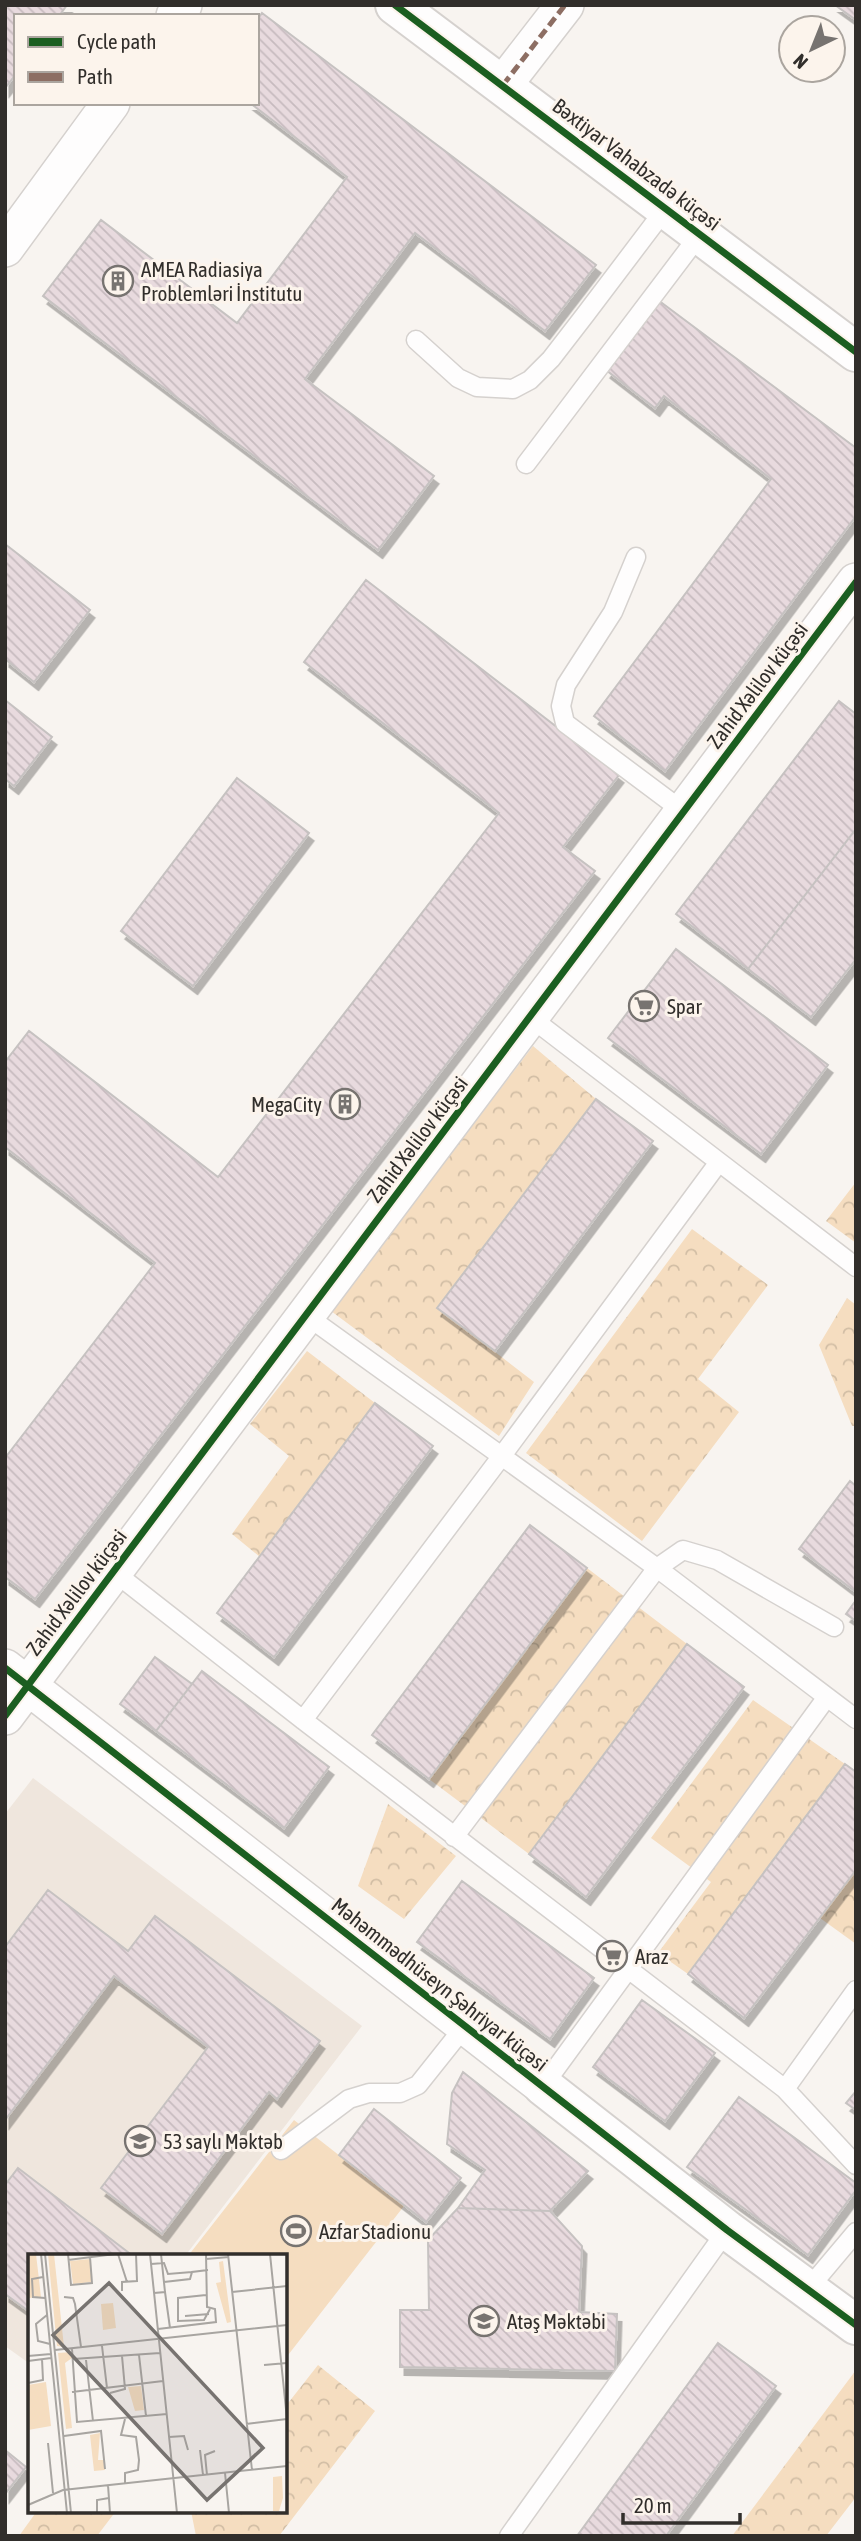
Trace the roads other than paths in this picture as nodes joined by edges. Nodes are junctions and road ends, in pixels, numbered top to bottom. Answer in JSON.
{"nodes":[{"id":1,"x":396,"y":5,"type":"edge"},
{"id":2,"x":565,"y":5,"type":"edge"},
{"id":3,"x":503,"y":85,"type":"junction"},
{"id":4,"x":110,"y":105,"type":"edge"},
{"id":5,"x":666,"y":208,"type":"junction"},
{"id":6,"x":700,"y":234,"type":"junction"},
{"id":7,"x":5,"y":248,"type":"edge"},
{"id":8,"x":416,"y":340,"type":"dead end"},
{"id":9,"x":856,"y":352,"type":"edge"},
{"id":10,"x":526,"y":464,"type":"dead end"},
{"id":11,"x":636,"y":557,"type":"dead end"},
{"id":12,"x":856,"y":582,"type":"edge"},
{"id":13,"x":684,"y":812,"type":"junction"},
{"id":14,"x":530,"y":1017,"type":"junction"},
{"id":15,"x":719,"y":1162,"type":"junction"},
{"id":16,"x":856,"y":1267,"type":"edge"},
{"id":17,"x":307,"y":1315,"type":"junction"},
{"id":18,"x":501,"y":1457,"type":"junction"},
{"id":19,"x":657,"y":1568,"type":"junction"},
{"id":20,"x":114,"y":1572,"type":"junction"},
{"id":21,"x":834,"y":1627,"type":"dead end"},
{"id":22,"x":17,"y":1677,"type":"edge"},
{"id":23,"x":827,"y":1697,"type":"junction"},
{"id":24,"x":5,"y":1716,"type":"edge"},
{"id":25,"x":856,"y":1719,"type":"edge"},
{"id":26,"x":303,"y":1720,"type":"junction"},
{"id":27,"x":454,"y":1837,"type":"junction"},
{"id":28,"x":627,"y":1970,"type":"junction"},
{"id":29,"x":856,"y":1990,"type":"edge"},
{"id":30,"x":465,"y":2026,"type":"junction"},
{"id":31,"x":542,"y":2086,"type":"junction"},
{"id":32,"x":785,"y":2089,"type":"junction"},
{"id":33,"x":281,"y":2150,"type":"dead end"},
{"id":34,"x":856,"y":2165,"type":"edge"},
{"id":35,"x":727,"y":2230,"type":"junction"},
{"id":36,"x":856,"y":2232,"type":"edge"},
{"id":37,"x":808,"y":2289,"type":"junction"},
{"id":38,"x":856,"y":2325,"type":"edge"},
{"id":39,"x":509,"y":2536,"type":"edge"}],
"edges":[{"from":1,"to":3,"type":"street","name":"Bəxtiyar Vahabzadə küçəsi"},
{"from":2,"to":3,"type":"street"},
{"from":3,"to":5,"type":"street","name":"Bəxtiyar Vahabzadə küçəsi"},
{"from":4,"to":7,"type":"street"},
{"from":5,"to":6,"type":"street","name":"Bəxtiyar Vahabzadə küçəsi"},
{"from":5,"to":8,"type":"lane"},
{"from":6,"to":9,"type":"street","name":"Bəxtiyar Vahabzadə küçəsi"},
{"from":6,"to":10,"type":"lane"},
{"from":11,"to":13,"type":"lane"},
{"from":12,"to":13,"type":"street","name":"Zahid Xəlilov küçəsi"},
{"from":13,"to":14,"type":"street","name":"Zahid Xəlilov küçəsi"},
{"from":14,"to":15,"type":"lane"},
{"from":14,"to":17,"type":"street","name":"Zahid Xəlilov küçəsi"},
{"from":15,"to":16,"type":"lane"},
{"from":15,"to":18,"type":"lane"},
{"from":17,"to":18,"type":"lane"},
{"from":17,"to":20,"type":"street","name":"Zahid Xəlilov küçəsi"},
{"from":18,"to":19,"type":"lane"},
{"from":18,"to":26,"type":"lane"},
{"from":19,"to":21,"type":"lane"},
{"from":19,"to":23,"type":"lane"},
{"from":19,"to":27,"type":"lane"},
{"from":20,"to":22,"type":"street","name":"Zahid Xəlilov küçəsi"},
{"from":20,"to":26,"type":"lane"},
{"from":22,"to":24,"type":"street","name":"Zahid Xəlilov küçəsi"},
{"from":22,"to":30,"type":"street","name":"Məhəmmədhüseyn Şəhriyar küçəsi"},
{"from":23,"to":25,"type":"lane"},
{"from":23,"to":28,"type":"lane"},
{"from":26,"to":27,"type":"lane"},
{"from":27,"to":28,"type":"lane"},
{"from":28,"to":31,"type":"lane"},
{"from":28,"to":32,"type":"lane"},
{"from":29,"to":32,"type":"lane"},
{"from":30,"to":31,"type":"street","name":"Məhəmmədhüseyn Şəhriyar küçəsi"},
{"from":30,"to":33,"type":"lane"},
{"from":31,"to":35,"type":"street","name":"Məhəmmədhüseyn Şəhriyar küçəsi"},
{"from":32,"to":34,"type":"lane"},
{"from":35,"to":37,"type":"street","name":"Məhəmmədhüseyn Şəhriyar küçəsi"},
{"from":35,"to":39,"type":"lane"},
{"from":36,"to":37,"type":"lane"},
{"from":37,"to":38,"type":"street","name":"Məhəmmədhüseyn Şəhriyar küçəsi"}]}
